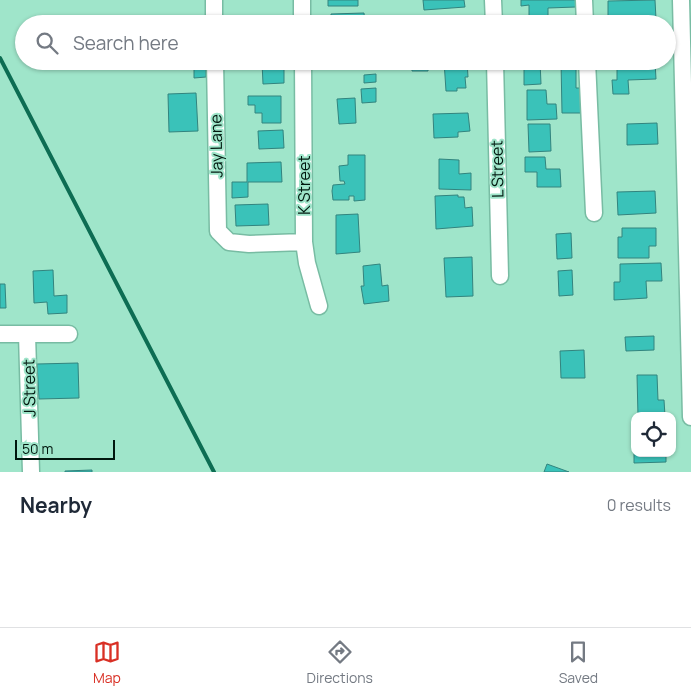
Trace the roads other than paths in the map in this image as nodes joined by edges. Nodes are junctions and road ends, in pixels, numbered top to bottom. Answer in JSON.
{"nodes":[{"id":1,"x":214,"y":0,"type":"edge"},
{"id":2,"x":302,"y":0,"type":"edge"},
{"id":3,"x":493,"y":0,"type":"edge"},
{"id":4,"x":584,"y":0,"type":"edge"},
{"id":5,"x":681,"y":0,"type":"edge"},
{"id":6,"x":214,"y":15,"type":"edge"},
{"id":7,"x":302,"y":15,"type":"edge"},
{"id":8,"x":494,"y":15,"type":"edge"},
{"id":9,"x":585,"y":15,"type":"edge"},
{"id":10,"x":215,"y":70,"type":"edge"},
{"id":11,"x":303,"y":70,"type":"edge"},
{"id":12,"x":495,"y":70,"type":"edge"},
{"id":13,"x":587,"y":70,"type":"edge"},
{"id":14,"x":594,"y":212,"type":"dead end"},
{"id":15,"x":304,"y":242,"type":"junction"},
{"id":16,"x":500,"y":276,"type":"dead end"},
{"id":17,"x":320,"y":306,"type":"dead end"},
{"id":18,"x":690,"y":314,"type":"edge"},
{"id":19,"x":0,"y":334,"type":"edge"},
{"id":20,"x":27,"y":334,"type":"junction"},
{"id":21,"x":69,"y":334,"type":"dead end"},
{"id":22,"x":691,"y":417,"type":"edge"},
{"id":23,"x":31,"y":472,"type":"edge"}],
"edges":[{"from":1,"to":6,"type":"street"},
{"from":2,"to":7,"type":"street"},
{"from":3,"to":8,"type":"street"},
{"from":4,"to":9,"type":"street"},
{"from":5,"to":18,"type":"street"},
{"from":10,"to":15,"type":"street","name":"Jay Lane"},
{"from":11,"to":15,"type":"street","name":"K Street"},
{"from":12,"to":16,"type":"street","name":"L Street"},
{"from":13,"to":14,"type":"street"},
{"from":15,"to":17,"type":"street","name":"K Street"},
{"from":18,"to":22,"type":"street"},
{"from":19,"to":20,"type":"street"},
{"from":20,"to":21,"type":"street"},
{"from":20,"to":23,"type":"street","name":"J Street"}]}
